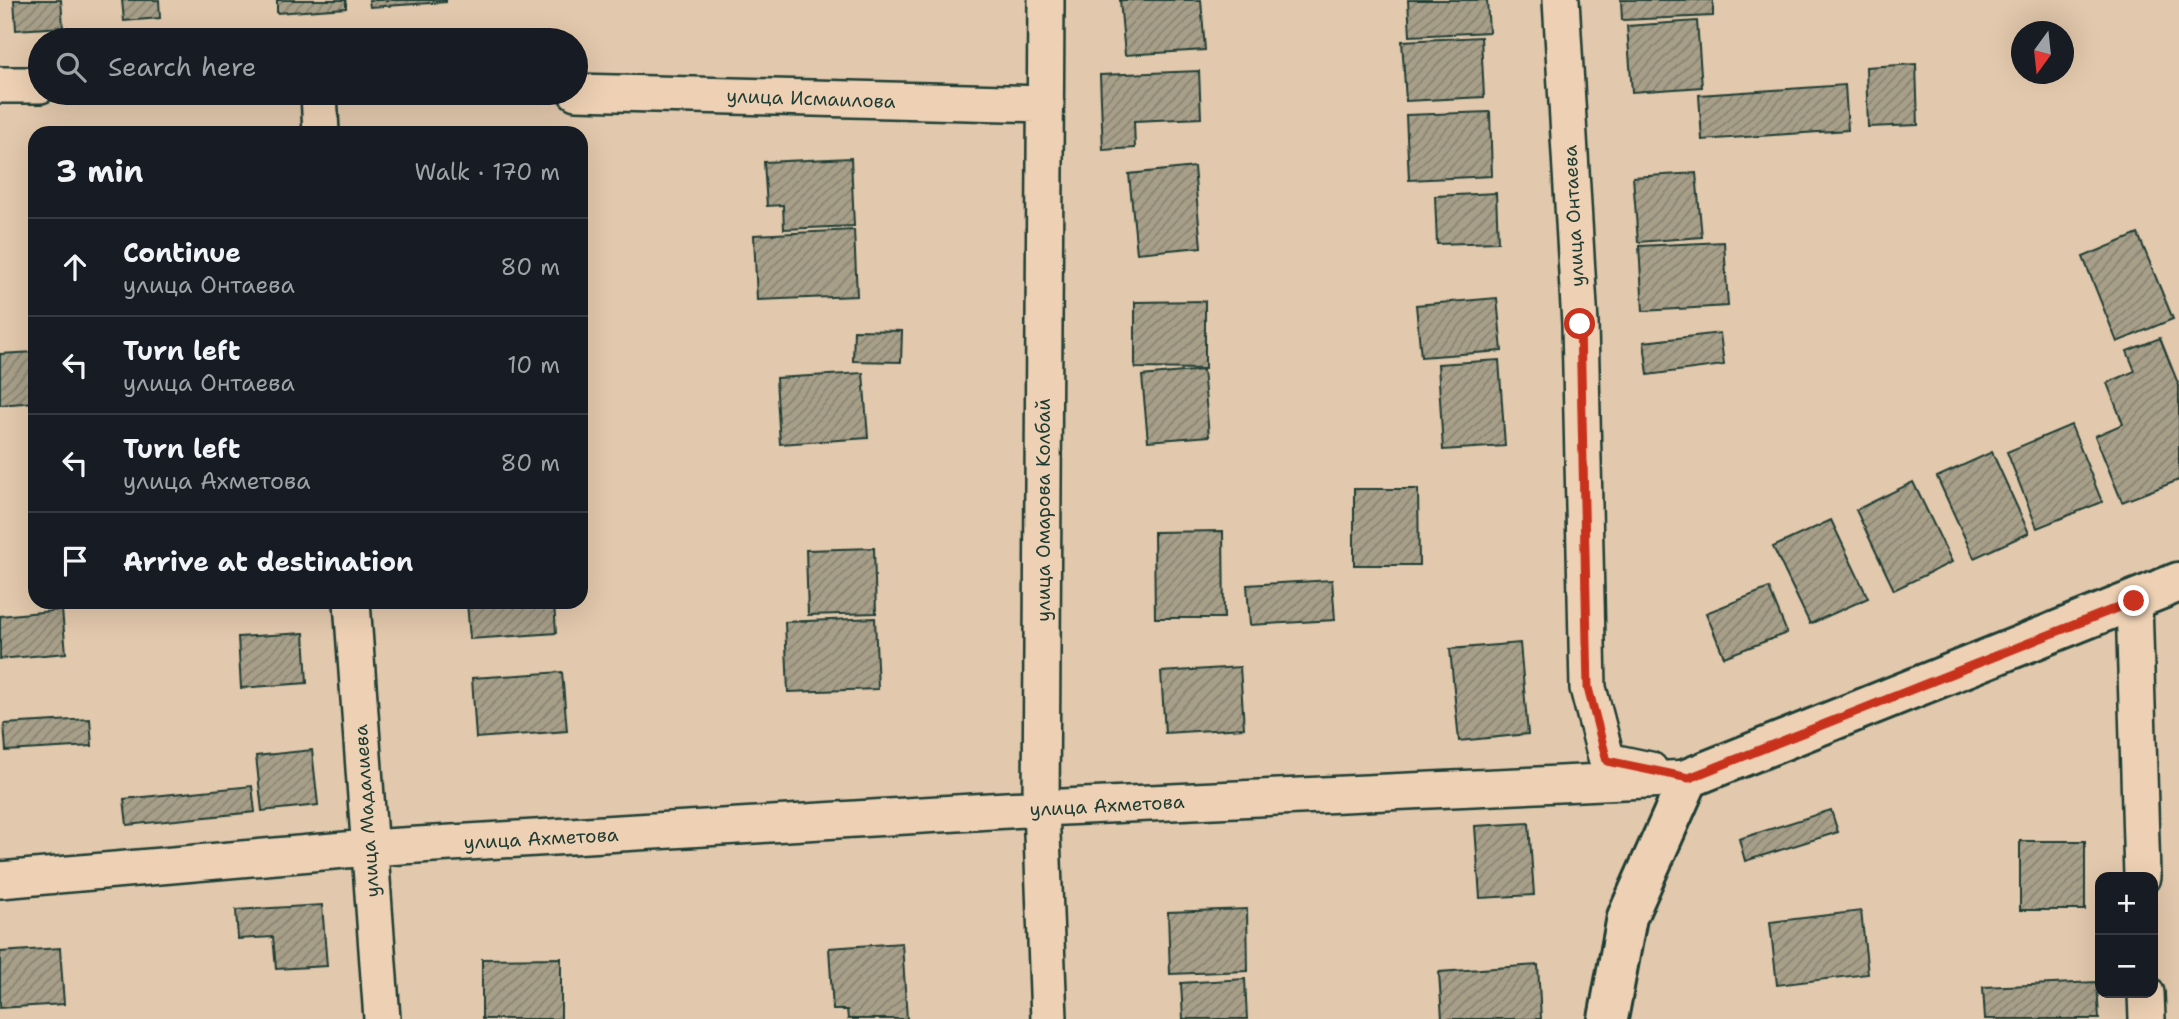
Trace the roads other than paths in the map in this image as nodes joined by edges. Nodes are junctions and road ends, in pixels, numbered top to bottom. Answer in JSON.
{"nodes":[{"id":1,"x":1046,"y":0,"type":"edge"},
{"id":2,"x":1561,"y":0,"type":"edge"},
{"id":3,"x":0,"y":85,"type":"edge"},
{"id":4,"x":28,"y":85,"type":"edge"},
{"id":5,"x":588,"y":92,"type":"edge"},
{"id":6,"x":1046,"y":104,"type":"junction"},
{"id":7,"x":320,"y":105,"type":"edge"},
{"id":8,"x":321,"y":126,"type":"edge"},
{"id":9,"x":2179,"y":582,"type":"edge"},
{"id":10,"x":2134,"y":601,"type":"junction"},
{"id":11,"x":352,"y":609,"type":"edge"},
{"id":12,"x":1689,"y":778,"type":"junction"},
{"id":13,"x":1041,"y":808,"type":"junction"},
{"id":14,"x":369,"y":848,"type":"junction"},
{"id":15,"x":2143,"y":872,"type":"edge"},
{"id":16,"x":0,"y":880,"type":"edge"},
{"id":17,"x":2146,"y":998,"type":"edge"},
{"id":18,"x":382,"y":1019,"type":"edge"},
{"id":19,"x":1049,"y":1019,"type":"edge"},
{"id":20,"x":1608,"y":1019,"type":"edge"},
{"id":21,"x":2147,"y":1019,"type":"edge"}],
"edges":[{"from":1,"to":6,"type":"street","name":"улица Омарова Колбай"},
{"from":2,"to":12,"type":"street","name":"улица Онтаева"},
{"from":3,"to":4,"type":"street"},
{"from":5,"to":6,"type":"street","name":"улица Исмаилова"},
{"from":6,"to":13,"type":"street","name":"улица Омарова Колбай"},
{"from":7,"to":8,"type":"street"},
{"from":9,"to":10,"type":"main road","name":"улица Ахметова"},
{"from":10,"to":12,"type":"main road","name":"улица Ахметова"},
{"from":10,"to":15,"type":"street"},
{"from":11,"to":14,"type":"street","name":"улица Мадалиева"},
{"from":12,"to":13,"type":"street","name":"улица Ахметова"},
{"from":12,"to":20,"type":"main road"},
{"from":13,"to":14,"type":"street","name":"улица Ахметова"},
{"from":13,"to":19,"type":"street","name":"улица Омарова Колбай"},
{"from":14,"to":16,"type":"street","name":"улица Ахметова"},
{"from":14,"to":18,"type":"street","name":"улица Мадалиева"},
{"from":17,"to":21,"type":"street"}]}
